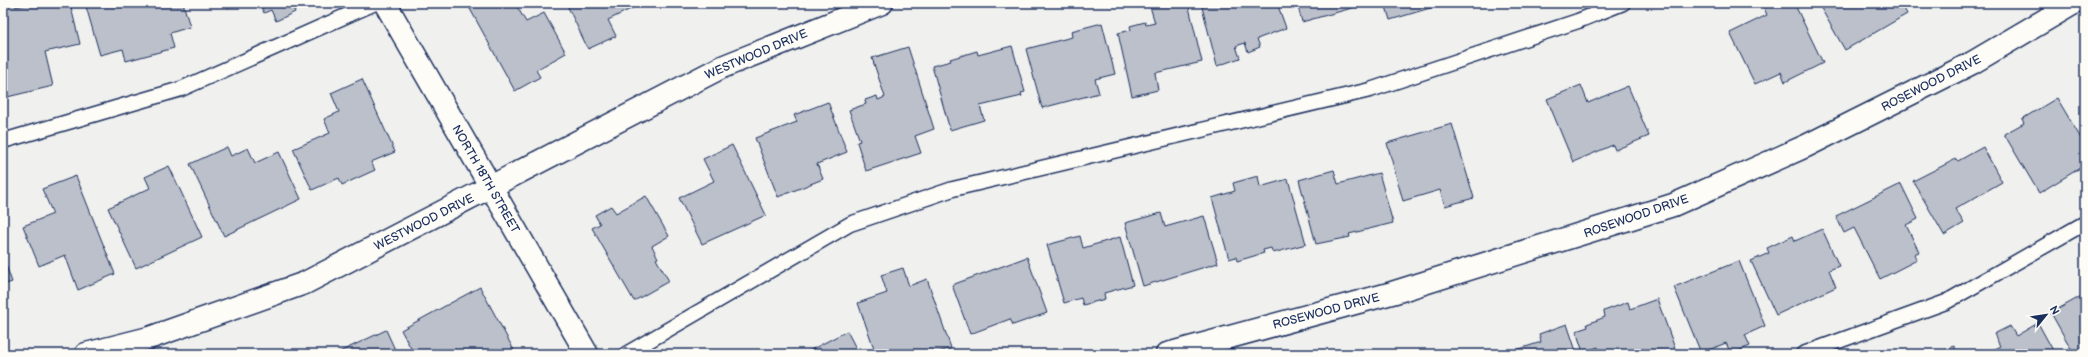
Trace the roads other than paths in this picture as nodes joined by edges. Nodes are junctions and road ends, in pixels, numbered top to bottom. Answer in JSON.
{"nodes":[{"id":1,"x":375,"y":3,"type":"edge"},
{"id":2,"x":385,"y":3,"type":"edge"},
{"id":3,"x":882,"y":3,"type":"edge"},
{"id":4,"x":1623,"y":3,"type":"edge"},
{"id":5,"x":2074,"y":3,"type":"edge"},
{"id":6,"x":3,"y":141,"type":"edge"},
{"id":7,"x":491,"y":188,"type":"junction"},
{"id":8,"x":2085,"y":223,"type":"edge"},
{"id":9,"x":86,"y":354,"type":"edge"},
{"id":10,"x":587,"y":354,"type":"edge"},
{"id":11,"x":626,"y":354,"type":"edge"},
{"id":12,"x":1167,"y":354,"type":"edge"},
{"id":13,"x":1803,"y":354,"type":"edge"}],
"edges":[{"from":1,"to":6,"type":"lane"},
{"from":2,"to":7,"type":"street","name":"NORTH 18TH STREET"},
{"from":3,"to":7,"type":"street","name":"WESTWOOD DRIVE"},
{"from":4,"to":11,"type":"lane"},
{"from":5,"to":12,"type":"street","name":"ROSEWOOD DRIVE"},
{"from":7,"to":9,"type":"street","name":"WESTWOOD DRIVE"},
{"from":7,"to":10,"type":"street","name":"NORTH 18TH STREET"},
{"from":8,"to":13,"type":"lane"}]}
